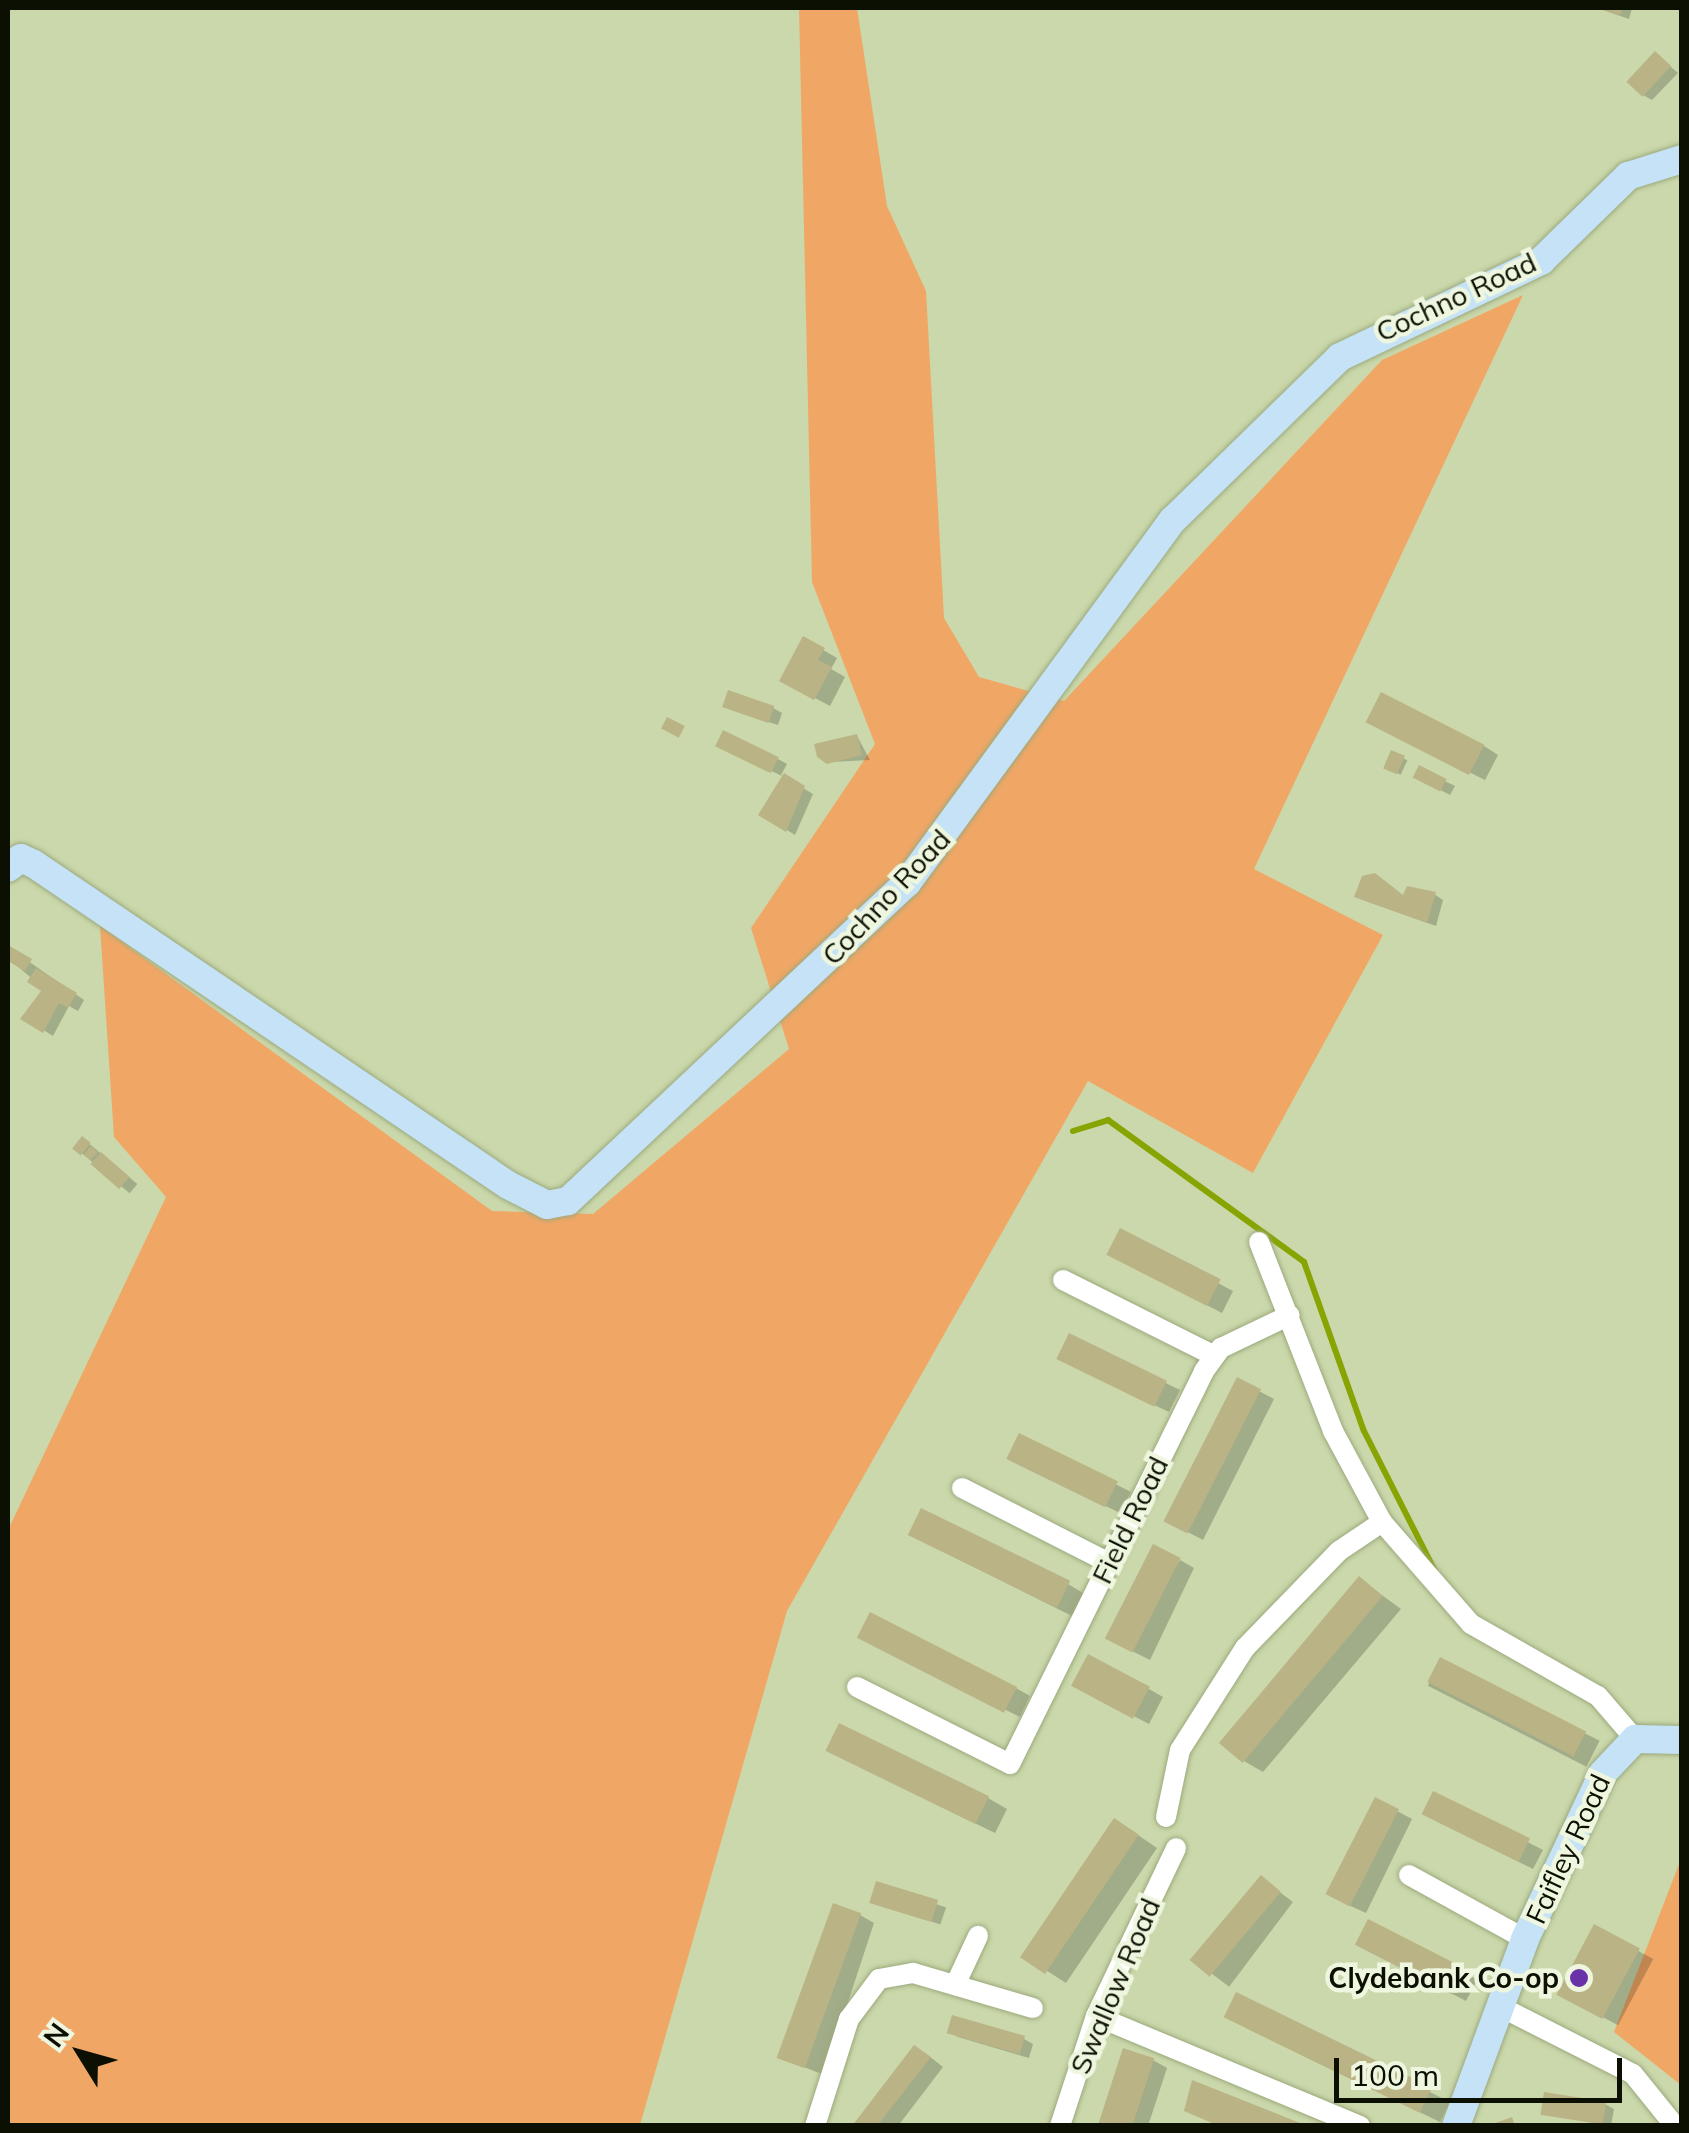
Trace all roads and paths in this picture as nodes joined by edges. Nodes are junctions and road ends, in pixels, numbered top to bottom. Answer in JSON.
{"nodes":[{"id":1,"x":1682,"y":159,"type":"edge"},
{"id":2,"x":8,"y":868,"type":"edge"},
{"id":3,"x":1259,"y":1242,"type":"dead end"},
{"id":4,"x":1063,"y":1280,"type":"dead end"},
{"id":5,"x":1290,"y":1315,"type":"junction"},
{"id":6,"x":1214,"y":1355,"type":"junction"},
{"id":7,"x":962,"y":1488,"type":"dead end"},
{"id":8,"x":1382,"y":1522,"type":"junction"},
{"id":9,"x":1109,"y":1563,"type":"junction"},
{"id":10,"x":857,"y":1687,"type":"dead end"},
{"id":11,"x":1635,"y":1739,"type":"junction"},
{"id":12,"x":1682,"y":1740,"type":"edge"},
{"id":13,"x":1166,"y":1817,"type":"dead end"},
{"id":14,"x":1176,"y":1848,"type":"dead end"},
{"id":15,"x":1409,"y":1875,"type":"dead end"},
{"id":16,"x":978,"y":1936,"type":"dead end"},
{"id":17,"x":1525,"y":1939,"type":"junction"},
{"id":18,"x":957,"y":1982,"type":"junction"},
{"id":19,"x":1499,"y":2006,"type":"junction"},
{"id":20,"x":1033,"y":2008,"type":"dead end"},
{"id":21,"x":1096,"y":2016,"type":"junction"},
{"id":22,"x":1348,"y":2123,"type":"edge"},
{"id":23,"x":814,"y":2126,"type":"edge"},
{"id":24,"x":1060,"y":2126,"type":"edge"},
{"id":25,"x":1456,"y":2126,"type":"edge"},
{"id":26,"x":1675,"y":2126,"type":"edge"}],
"edges":[{"from":1,"to":2,"type":"street","name":"Cochno Road"},
{"from":3,"to":5,"type":"street"},
{"from":4,"to":6,"type":"street"},
{"from":5,"to":6,"type":"street"},
{"from":5,"to":8,"type":"street"},
{"from":6,"to":9,"type":"street","name":"Field Road"},
{"from":7,"to":9,"type":"street"},
{"from":8,"to":11,"type":"street"},
{"from":8,"to":13,"type":"street"},
{"from":9,"to":10,"type":"street","name":"Field Road"},
{"from":11,"to":12,"type":"street"},
{"from":11,"to":17,"type":"street","name":"Faifley Road"},
{"from":14,"to":21,"type":"street","name":"Swallow Road"},
{"from":15,"to":17,"type":"street"},
{"from":16,"to":18,"type":"street"},
{"from":17,"to":19,"type":"street","name":"Faifley Road"},
{"from":18,"to":20,"type":"street"},
{"from":18,"to":23,"type":"street"},
{"from":19,"to":25,"type":"street","name":"Faifley Road"},
{"from":19,"to":26,"type":"street"},
{"from":21,"to":22,"type":"street"},
{"from":21,"to":24,"type":"street","name":"Swallow Road"}]}
